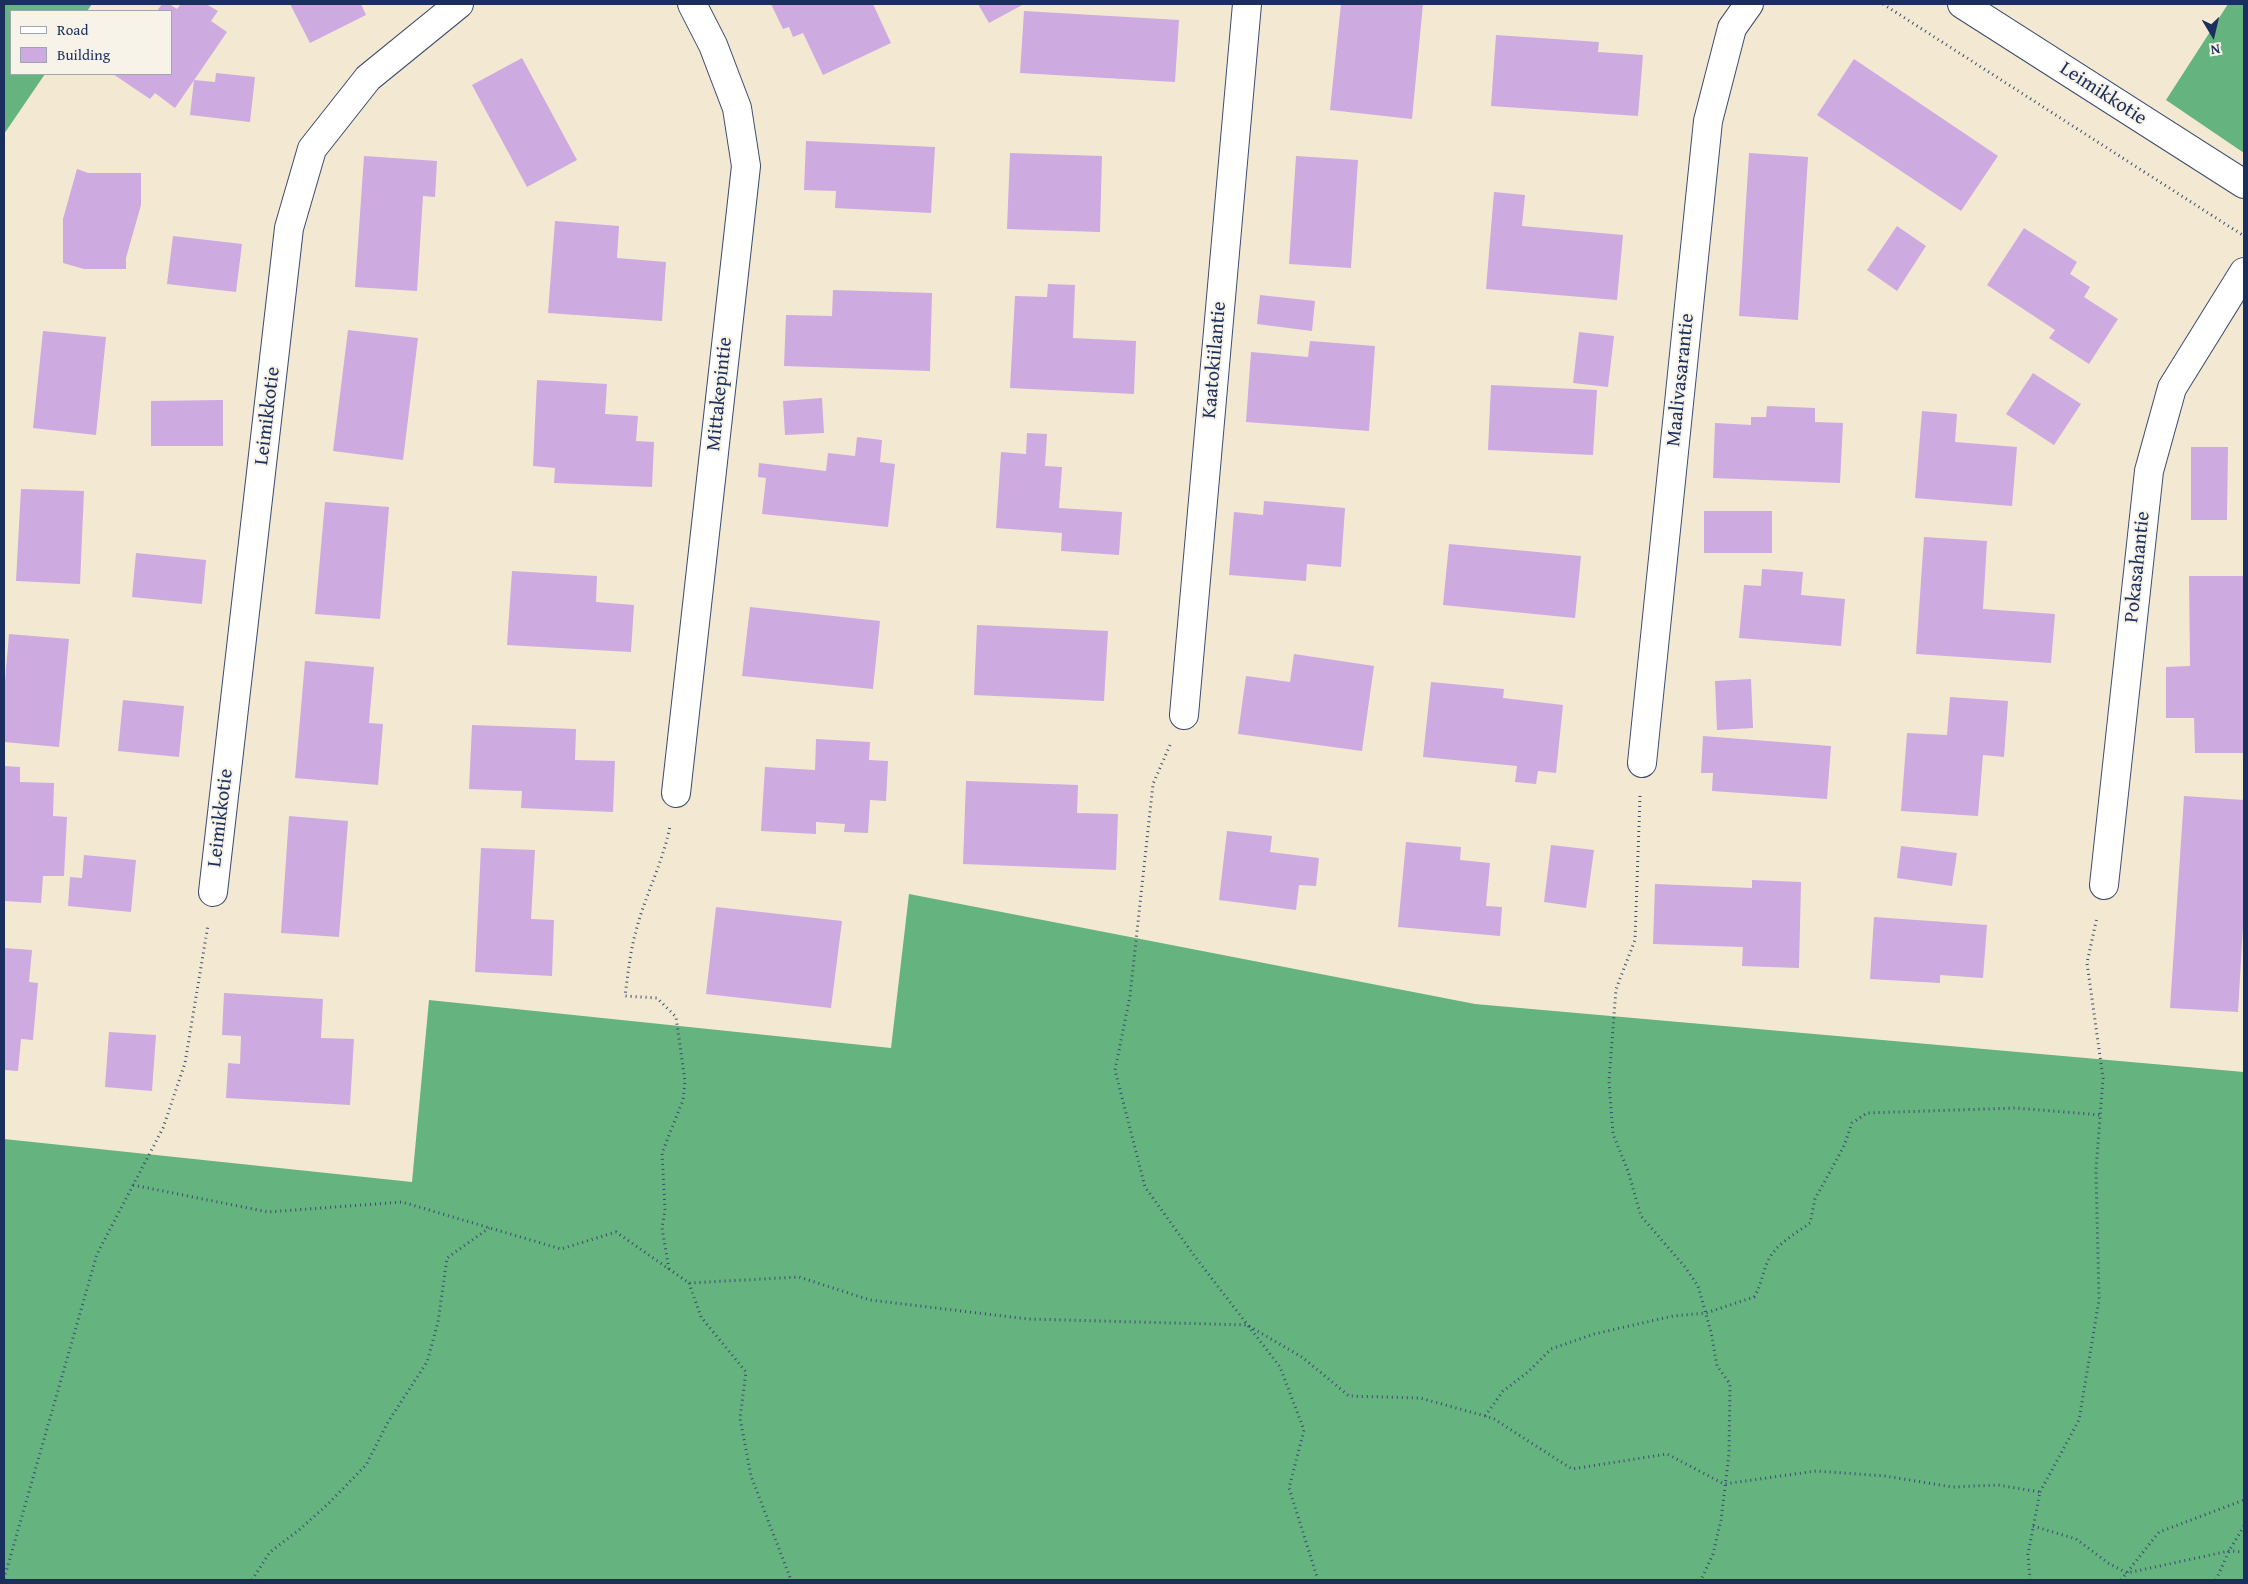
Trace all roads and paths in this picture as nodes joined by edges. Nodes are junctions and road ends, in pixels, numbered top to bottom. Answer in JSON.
{"nodes":[{"id":1,"x":459,"y":4,"type":"edge"},
{"id":2,"x":692,"y":4,"type":"edge"},
{"id":3,"x":1247,"y":4,"type":"edge"},
{"id":4,"x":1749,"y":4,"type":"edge"},
{"id":5,"x":1883,"y":4,"type":"edge"},
{"id":6,"x":1962,"y":4,"type":"edge"},
{"id":7,"x":2244,"y":184,"type":"edge"},
{"id":8,"x":2244,"y":236,"type":"edge"},
{"id":9,"x":2244,"y":272,"type":"edge"},
{"id":10,"x":1184,"y":715,"type":"joint"},
{"id":11,"x":1642,"y":763,"type":"joint"},
{"id":12,"x":676,"y":793,"type":"joint"},
{"id":13,"x":2104,"y":885,"type":"joint"},
{"id":14,"x":213,"y":892,"type":"joint"},
{"id":15,"x":2100,"y":1115,"type":"junction"},
{"id":16,"x":134,"y":1185,"type":"junction"},
{"id":17,"x":489,"y":1228,"type":"junction"},
{"id":18,"x":669,"y":1270,"type":"junction"},
{"id":19,"x":689,"y":1283,"type":"junction"},
{"id":20,"x":1706,"y":1313,"type":"junction"},
{"id":21,"x":1247,"y":1325,"type":"junction"},
{"id":22,"x":1485,"y":1416,"type":"junction"},
{"id":23,"x":1724,"y":1484,"type":"junction"},
{"id":24,"x":2040,"y":1492,"type":"junction"},
{"id":25,"x":2244,"y":1500,"type":"edge"},
{"id":26,"x":2033,"y":1526,"type":"junction"},
{"id":27,"x":2244,"y":1526,"type":"edge"},
{"id":28,"x":2229,"y":1550,"type":"junction"},
{"id":29,"x":2244,"y":1552,"type":"edge"},
{"id":30,"x":2127,"y":1573,"type":"junction"},
{"id":31,"x":4,"y":1579,"type":"edge"},
{"id":32,"x":252,"y":1580,"type":"edge"},
{"id":33,"x":791,"y":1580,"type":"edge"},
{"id":34,"x":1318,"y":1580,"type":"edge"},
{"id":35,"x":1701,"y":1580,"type":"edge"},
{"id":36,"x":2030,"y":1580,"type":"edge"},
{"id":37,"x":2121,"y":1580,"type":"edge"},
{"id":38,"x":2216,"y":1580,"type":"edge"}],
"edges":[{"from":1,"to":14,"type":"street","name":"Leimikkotie"},
{"from":2,"to":12,"type":"street","name":"Mittakepintie"},
{"from":3,"to":10,"type":"street","name":"Kaatokiilantie"},
{"from":4,"to":11,"type":"street","name":"Maalivasarantie"},
{"from":5,"to":8,"type":"path"},
{"from":6,"to":7,"type":"street","name":"Leimikkotie"},
{"from":9,"to":13,"type":"street","name":"Pokasahantie"},
{"from":10,"to":21,"type":"path"},
{"from":11,"to":20,"type":"path"},
{"from":12,"to":18,"type":"path"},
{"from":13,"to":15,"type":"path"},
{"from":14,"to":16,"type":"path"},
{"from":15,"to":20,"type":"path"},
{"from":15,"to":24,"type":"path"},
{"from":16,"to":17,"type":"path"},
{"from":16,"to":31,"type":"path"},
{"from":17,"to":18,"type":"path"},
{"from":17,"to":32,"type":"path"},
{"from":18,"to":19,"type":"path"},
{"from":19,"to":21,"type":"path"},
{"from":19,"to":33,"type":"path"},
{"from":20,"to":22,"type":"path"},
{"from":20,"to":23,"type":"path"},
{"from":21,"to":22,"type":"path"},
{"from":21,"to":34,"type":"path"},
{"from":22,"to":23,"type":"path"},
{"from":23,"to":24,"type":"path"},
{"from":23,"to":35,"type":"path"},
{"from":24,"to":26,"type":"path"},
{"from":25,"to":30,"type":"path"},
{"from":26,"to":30,"type":"path"},
{"from":26,"to":36,"type":"path"},
{"from":27,"to":28,"type":"path"},
{"from":28,"to":29,"type":"path"},
{"from":28,"to":30,"type":"path"},
{"from":28,"to":38,"type":"path"},
{"from":30,"to":37,"type":"path"}]}
